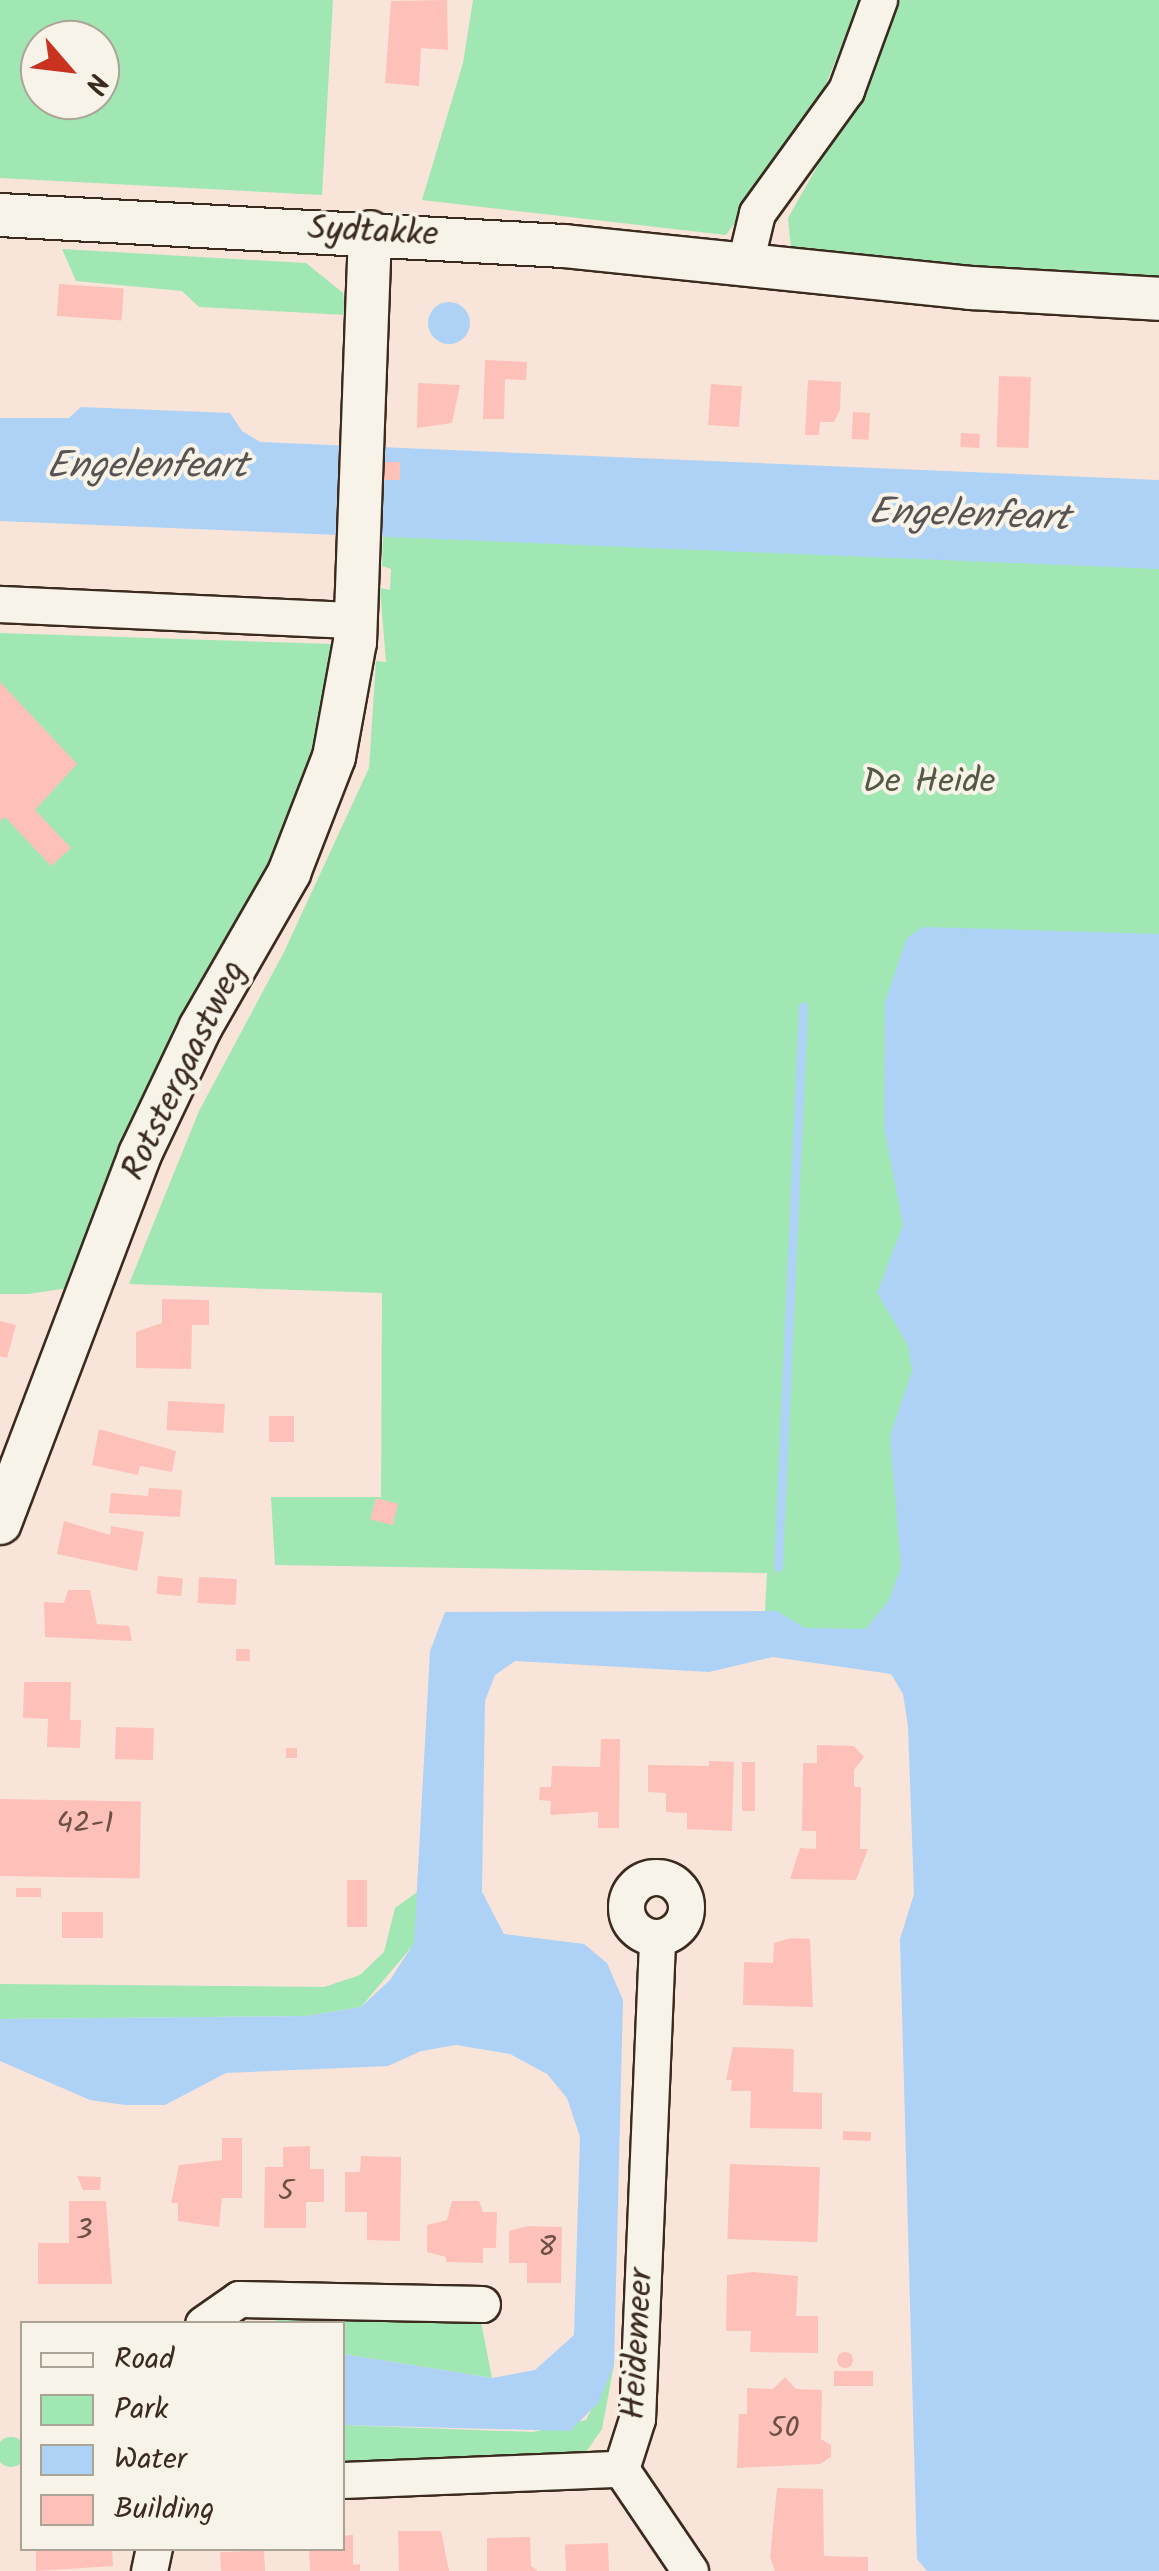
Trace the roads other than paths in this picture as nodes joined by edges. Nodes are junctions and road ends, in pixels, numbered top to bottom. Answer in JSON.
{"nodes":[{"id":1,"x":879,"y":0,"type":"edge"},
{"id":2,"x":0,"y":216,"type":"edge"},
{"id":3,"x":370,"y":232,"type":"junction"},
{"id":4,"x":745,"y":264,"type":"junction"},
{"id":5,"x":1159,"y":299,"type":"edge"},
{"id":6,"x":0,"y":604,"type":"edge"},
{"id":7,"x":355,"y":620,"type":"junction"},
{"id":8,"x":0,"y":1522,"type":"edge"},
{"id":9,"x":657,"y":1938,"type":"dead end"},
{"id":10,"x":482,"y":2304,"type":"dead end"},
{"id":11,"x":208,"y":2321,"type":"edge"},
{"id":12,"x":621,"y":2470,"type":"junction"},
{"id":13,"x":345,"y":2480,"type":"edge"},
{"id":14,"x":690,"y":2571,"type":"edge"}],
"edges":[{"from":1,"to":4,"type":"street"},
{"from":2,"to":3,"type":"street","name":"Sydtakke"},
{"from":3,"to":4,"type":"street","name":"Sydtakke"},
{"from":3,"to":7,"type":"street","name":"Rotstergaastweg"},
{"from":4,"to":5,"type":"street","name":"Sydtakke"},
{"from":6,"to":7,"type":"street"},
{"from":7,"to":8,"type":"street","name":"Rotstergaastweg"},
{"from":9,"to":12,"type":"street","name":"Heidemeer"},
{"from":10,"to":11,"type":"street"},
{"from":12,"to":13,"type":"street","name":"Heidemeer"},
{"from":12,"to":14,"type":"street"}]}
